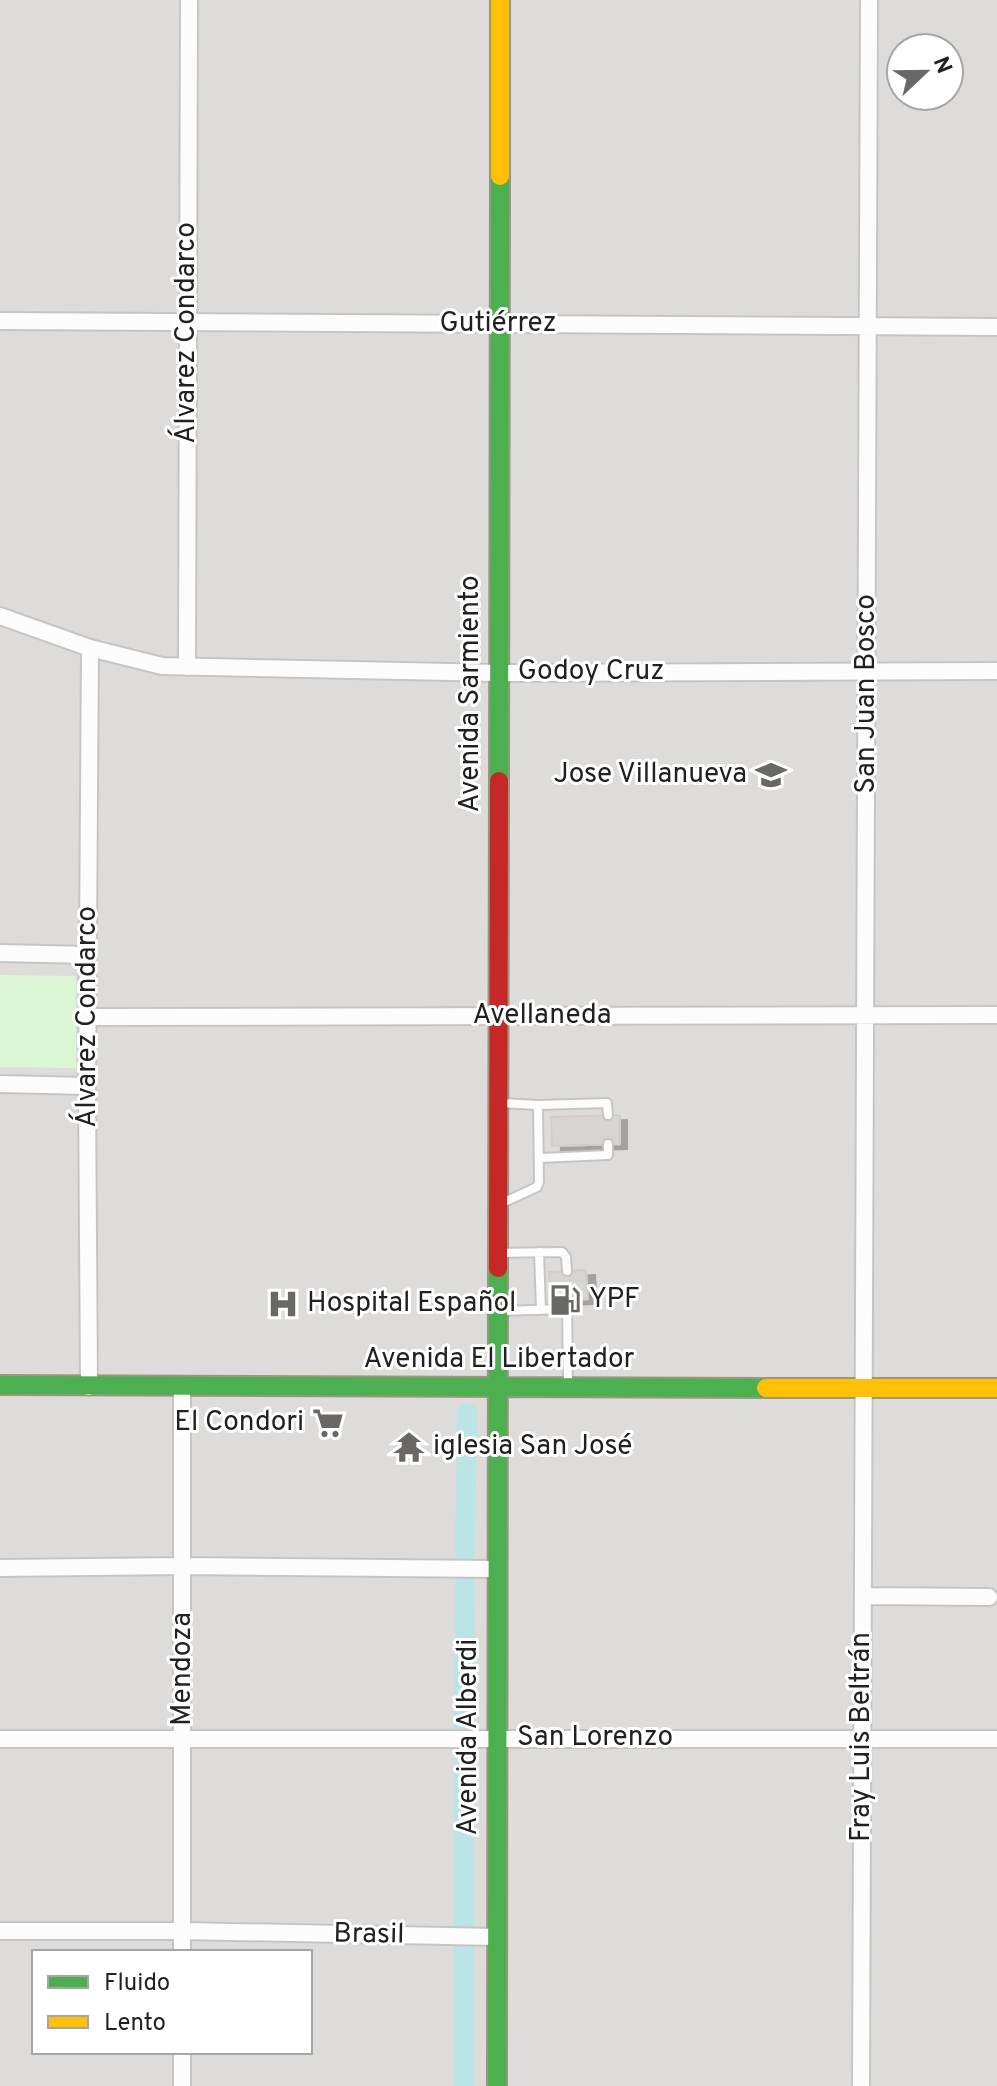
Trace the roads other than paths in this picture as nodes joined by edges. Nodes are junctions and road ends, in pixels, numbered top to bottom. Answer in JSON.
{"nodes":[{"id":1,"x":189,"y":0,"type":"edge"},
{"id":2,"x":500,"y":0,"type":"edge"},
{"id":3,"x":869,"y":0,"type":"edge"},
{"id":4,"x":0,"y":321,"type":"edge"},
{"id":5,"x":187,"y":322,"type":"junction"},
{"id":6,"x":499,"y":324,"type":"junction"},
{"id":7,"x":868,"y":325,"type":"junction"},
{"id":8,"x":997,"y":327,"type":"edge"},
{"id":9,"x":0,"y":616,"type":"edge"},
{"id":10,"x":90,"y":648,"type":"junction"},
{"id":11,"x":187,"y":667,"type":"junction"},
{"id":12,"x":867,"y":669,"type":"junction"},
{"id":13,"x":997,"y":671,"type":"edge"},
{"id":14,"x":499,"y":673,"type":"junction"},
{"id":15,"x":0,"y":953,"type":"edge"},
{"id":16,"x":88,"y":955,"type":"junction"},
{"id":17,"x":865,"y":1014,"type":"junction"},
{"id":18,"x":997,"y":1015,"type":"edge"},
{"id":19,"x":87,"y":1017,"type":"junction"},
{"id":20,"x":499,"y":1017,"type":"junction"},
{"id":21,"x":0,"y":1084,"type":"edge"},
{"id":22,"x":87,"y":1086,"type":"junction"},
{"id":23,"x":498,"y":1103,"type":"junction"},
{"id":24,"x":566,"y":1104,"type":"junction"},
{"id":25,"x":538,"y":1105,"type":"junction"},
{"id":26,"x":608,"y":1115,"type":"dead end"},
{"id":27,"x":566,"y":1117,"type":"dead end"},
{"id":28,"x":608,"y":1144,"type":"dead end"},
{"id":29,"x":567,"y":1145,"type":"dead end"},
{"id":30,"x":568,"y":1157,"type":"junction"},
{"id":31,"x":540,"y":1158,"type":"junction"},
{"id":32,"x":500,"y":1204,"type":"junction"},
{"id":33,"x":539,"y":1252,"type":"junction"},
{"id":34,"x":499,"y":1253,"type":"junction"},
{"id":35,"x":567,"y":1271,"type":"dead end"},
{"id":36,"x":541,"y":1310,"type":"junction"},
{"id":37,"x":499,"y":1311,"type":"junction"},
{"id":38,"x":0,"y":1385,"type":"edge"},
{"id":39,"x":182,"y":1386,"type":"junction"},
{"id":40,"x":89,"y":1387,"type":"junction"},
{"id":41,"x":568,"y":1388,"type":"junction"},
{"id":42,"x":864,"y":1388,"type":"junction"},
{"id":43,"x":997,"y":1388,"type":"edge"},
{"id":44,"x":499,"y":1389,"type":"junction"},
{"id":45,"x":184,"y":1566,"type":"junction"},
{"id":46,"x":0,"y":1568,"type":"edge"},
{"id":47,"x":497,"y":1569,"type":"junction"},
{"id":48,"x":863,"y":1596,"type":"junction"},
{"id":49,"x":989,"y":1597,"type":"dead end"},
{"id":50,"x":497,"y":1738,"type":"junction"},
{"id":51,"x":862,"y":1738,"type":"junction"},
{"id":52,"x":0,"y":1739,"type":"edge"},
{"id":53,"x":182,"y":1739,"type":"junction"},
{"id":54,"x":997,"y":1739,"type":"edge"},
{"id":55,"x":0,"y":1931,"type":"edge"},
{"id":56,"x":182,"y":1931,"type":"junction"},
{"id":57,"x":498,"y":1937,"type":"junction"},
{"id":58,"x":182,"y":1950,"type":"edge"},
{"id":59,"x":182,"y":2054,"type":"edge"},
{"id":60,"x":182,"y":2086,"type":"edge"},
{"id":61,"x":497,"y":2086,"type":"edge"},
{"id":62,"x":861,"y":2086,"type":"edge"}],
"edges":[{"from":1,"to":5,"type":"street","name":"Álvarez Condarco"},
{"from":2,"to":6,"type":"main road","name":"Avenida Sarmiento"},
{"from":3,"to":7,"type":"street","name":"San Juan Bosco"},
{"from":4,"to":5,"type":"street","name":"Gutiérrez"},
{"from":5,"to":6,"type":"street","name":"Gutiérrez"},
{"from":5,"to":11,"type":"street","name":"Álvarez Condarco"},
{"from":6,"to":7,"type":"street","name":"Gutiérrez"},
{"from":6,"to":14,"type":"main road","name":"Avenida Sarmiento"},
{"from":7,"to":8,"type":"street","name":"Gutiérrez"},
{"from":7,"to":12,"type":"street","name":"San Juan Bosco"},
{"from":9,"to":10,"type":"street","name":"Godoy Cruz"},
{"from":10,"to":11,"type":"street","name":"Godoy Cruz"},
{"from":10,"to":16,"type":"street","name":"Álvarez Condarco"},
{"from":11,"to":14,"type":"street","name":"Godoy Cruz"},
{"from":12,"to":13,"type":"street","name":"Godoy Cruz"},
{"from":12,"to":14,"type":"street","name":"Godoy Cruz"},
{"from":12,"to":17,"type":"street","name":"San Juan Bosco"},
{"from":14,"to":20,"type":"main road","name":"Avenida Sarmiento"},
{"from":15,"to":16,"type":"street"},
{"from":16,"to":19,"type":"street","name":"Álvarez Condarco"},
{"from":17,"to":18,"type":"street","name":"Avellaneda"},
{"from":17,"to":20,"type":"street","name":"Avellaneda"},
{"from":17,"to":42,"type":"street","name":"San Juan Bosco"},
{"from":19,"to":20,"type":"street","name":"Avellaneda"},
{"from":19,"to":22,"type":"street","name":"Álvarez Condarco"},
{"from":20,"to":23,"type":"main road","name":"Avenida Sarmiento"},
{"from":21,"to":22,"type":"street"},
{"from":22,"to":40,"type":"street","name":"Álvarez Condarco"},
{"from":23,"to":25,"type":"lane"},
{"from":23,"to":32,"type":"main road","name":"Avenida Sarmiento"},
{"from":24,"to":25,"type":"lane"},
{"from":24,"to":26,"type":"lane"},
{"from":24,"to":27,"type":"lane"},
{"from":25,"to":31,"type":"lane"},
{"from":28,"to":30,"type":"lane"},
{"from":29,"to":30,"type":"lane"},
{"from":30,"to":31,"type":"lane"},
{"from":31,"to":32,"type":"lane"},
{"from":32,"to":34,"type":"main road","name":"Avenida Sarmiento"},
{"from":33,"to":34,"type":"lane"},
{"from":33,"to":35,"type":"lane"},
{"from":33,"to":36,"type":"lane"},
{"from":34,"to":37,"type":"main road","name":"Avenida Sarmiento"},
{"from":36,"to":37,"type":"lane"},
{"from":36,"to":41,"type":"lane"},
{"from":37,"to":44,"type":"main road","name":"Avenida Sarmiento"},
{"from":38,"to":40,"type":"main road","name":"Avenida El Libertador"},
{"from":39,"to":40,"type":"main road","name":"Avenida El Libertador"},
{"from":39,"to":44,"type":"main road","name":"Avenida El Libertador"},
{"from":39,"to":45,"type":"street","name":"Mendoza"},
{"from":41,"to":42,"type":"main road","name":"Avenida El Libertador"},
{"from":41,"to":44,"type":"main road","name":"Avenida El Libertador"},
{"from":42,"to":43,"type":"main road","name":"Avenida El Libertador"},
{"from":42,"to":48,"type":"street","name":"Fray Luis Beltrán"},
{"from":44,"to":47,"type":"main road","name":"Avenida Alberdi"},
{"from":45,"to":46,"type":"street"},
{"from":45,"to":47,"type":"street"},
{"from":45,"to":53,"type":"street","name":"Mendoza"},
{"from":47,"to":50,"type":"main road","name":"Avenida Alberdi"},
{"from":48,"to":49,"type":"street"},
{"from":48,"to":51,"type":"street","name":"Fray Luis Beltrán"},
{"from":50,"to":51,"type":"street","name":"San Lorenzo"},
{"from":50,"to":53,"type":"street","name":"San Lorenzo"},
{"from":50,"to":57,"type":"main road","name":"Avenida Alberdi"},
{"from":51,"to":54,"type":"street","name":"San Lorenzo"},
{"from":51,"to":62,"type":"street","name":"Fray Luis Beltrán"},
{"from":52,"to":53,"type":"street","name":"San Lorenzo"},
{"from":53,"to":56,"type":"street","name":"Mendoza"},
{"from":55,"to":56,"type":"street","name":"Brasil"},
{"from":56,"to":57,"type":"street","name":"Brasil"},
{"from":56,"to":58,"type":"street","name":"Mendoza"},
{"from":57,"to":61,"type":"main road","name":"Avenida Alberdi"},
{"from":59,"to":60,"type":"street"}]}
